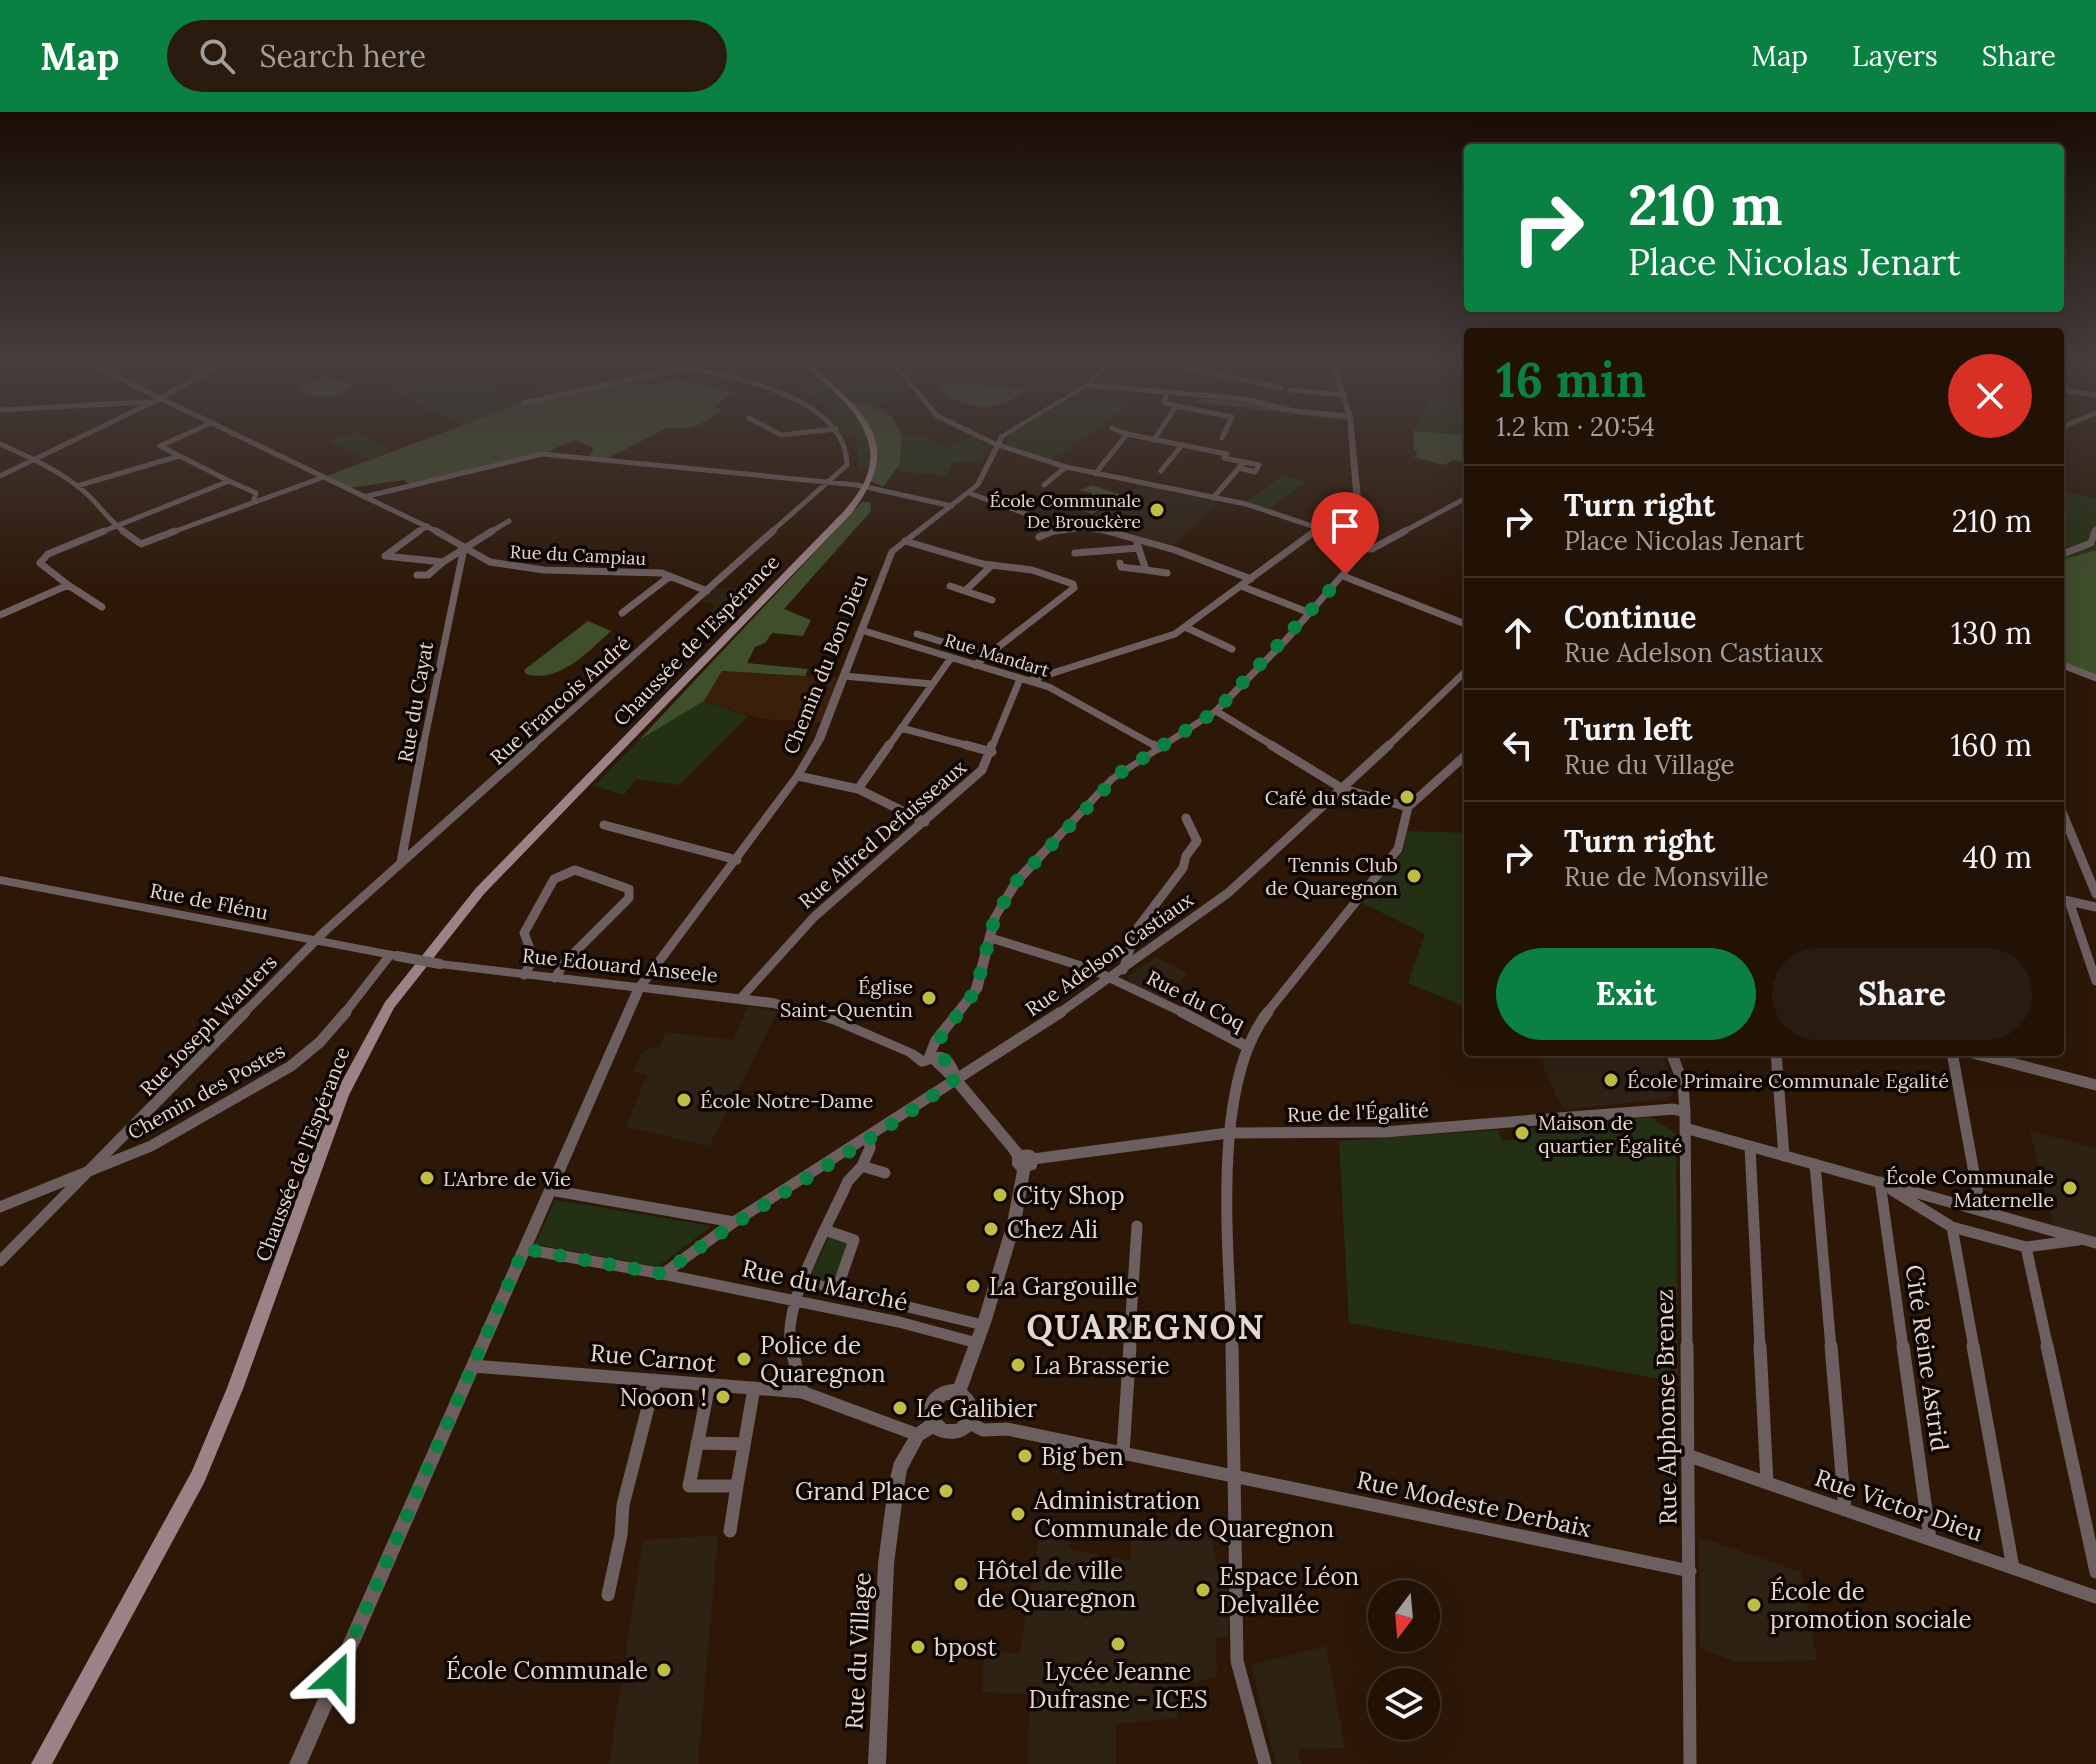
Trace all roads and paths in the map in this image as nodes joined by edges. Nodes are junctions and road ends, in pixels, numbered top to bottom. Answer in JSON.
{"nodes":[{"id":1,"x":80,"y":438,"type":"edge"},
{"id":2,"x":174,"y":438,"type":"edge"},
{"id":3,"x":242,"y":438,"type":"edge"},
{"id":4,"x":840,"y":438,"type":"edge"},
{"id":5,"x":873,"y":438,"type":"edge"},
{"id":6,"x":983,"y":438,"type":"edge"},
{"id":7,"x":1000,"y":438,"type":"edge"},
{"id":8,"x":1124,"y":438,"type":"edge"},
{"id":9,"x":1145,"y":438,"type":"edge"},
{"id":10,"x":1351,"y":438,"type":"edge"},
{"id":11,"x":1154,"y":440,"type":"joint"},
{"id":12,"x":0,"y":444,"type":"edge"},
{"id":13,"x":995,"y":444,"type":"junction"},
{"id":14,"x":1182,"y":445,"type":"junction"},
{"id":15,"x":179,"y":456,"type":"junction"},
{"id":16,"x":35,"y":460,"type":"junction"},
{"id":17,"x":1244,"y":462,"type":"junction"},
{"id":18,"x":1066,"y":467,"type":"junction"},
{"id":19,"x":1239,"y":468,"type":"junction"},
{"id":20,"x":1161,"y":471,"type":"dead end"},
{"id":21,"x":1095,"y":474,"type":"junction"},
{"id":22,"x":0,"y":476,"type":"edge"},
{"id":23,"x":321,"y":478,"type":"junction"},
{"id":24,"x":229,"y":481,"type":"junction"},
{"id":25,"x":825,"y":485,"type":"junction"},
{"id":26,"x":1044,"y":485,"type":"dead end"},
{"id":27,"x":77,"y":486,"type":"junction"},
{"id":28,"x":866,"y":487,"type":"junction"},
{"id":29,"x":969,"y":493,"type":"junction"},
{"id":30,"x":364,"y":497,"type":"junction"},
{"id":31,"x":1213,"y":498,"type":"junction"},
{"id":32,"x":254,"y":499,"type":"dead end"},
{"id":33,"x":1464,"y":499,"type":"edge"},
{"id":34,"x":952,"y":506,"type":"junction"},
{"id":35,"x":509,"y":521,"type":"dead end"},
{"id":36,"x":117,"y":526,"type":"junction"},
{"id":37,"x":427,"y":526,"type":"junction"},
{"id":38,"x":1062,"y":527,"type":"junction"},
{"id":39,"x":2096,"y":529,"type":"edge"},
{"id":40,"x":1317,"y":530,"type":"junction"},
{"id":41,"x":1094,"y":532,"type":"junction"},
{"id":42,"x":1039,"y":537,"type":"dead end"},
{"id":43,"x":1135,"y":537,"type":"junction"},
{"id":44,"x":905,"y":541,"type":"junction"},
{"id":45,"x":1359,"y":545,"type":"junction"},
{"id":46,"x":464,"y":548,"type":"junction"},
{"id":47,"x":1139,"y":548,"type":"junction"},
{"id":48,"x":1100,"y":551,"type":"junction"},
{"id":49,"x":1075,"y":553,"type":"dead end"},
{"id":50,"x":2064,"y":553,"type":"edge"},
{"id":51,"x":443,"y":562,"type":"junction"},
{"id":52,"x":1120,"y":563,"type":"dead end"},
{"id":53,"x":992,"y":565,"type":"junction"},
{"id":54,"x":1146,"y":570,"type":"junction"},
{"id":55,"x":1167,"y":573,"type":"dead end"},
{"id":56,"x":417,"y":575,"type":"dead end"},
{"id":57,"x":1343,"y":576,"type":"junction"},
{"id":58,"x":669,"y":577,"type":"junction"},
{"id":59,"x":1251,"y":579,"type":"junction"},
{"id":60,"x":68,"y":585,"type":"junction"},
{"id":61,"x":950,"y":586,"type":"dead end"},
{"id":62,"x":1241,"y":586,"type":"junction"},
{"id":63,"x":707,"y":591,"type":"junction"},
{"id":64,"x":965,"y":591,"type":"junction"},
{"id":65,"x":992,"y":600,"type":"dead end"},
{"id":66,"x":102,"y":607,"type":"dead end"},
{"id":67,"x":622,"y":613,"type":"dead end"},
{"id":68,"x":1310,"y":613,"type":"junction"},
{"id":69,"x":0,"y":615,"type":"edge"},
{"id":70,"x":1464,"y":623,"type":"edge"},
{"id":71,"x":1185,"y":627,"type":"junction"},
{"id":72,"x":861,"y":630,"type":"junction"},
{"id":73,"x":917,"y":634,"type":"dead end"},
{"id":74,"x":1232,"y":649,"type":"dead end"},
{"id":75,"x":985,"y":655,"type":"junction"},
{"id":76,"x":951,"y":658,"type":"junction"},
{"id":77,"x":975,"y":665,"type":"junction"},
{"id":78,"x":2064,"y":666,"type":"edge"},
{"id":79,"x":1464,"y":673,"type":"edge"},
{"id":80,"x":844,"y":676,"type":"junction"},
{"id":81,"x":2096,"y":678,"type":"edge"},
{"id":82,"x":1020,"y":679,"type":"junction"},
{"id":83,"x":1031,"y":680,"type":"junction"},
{"id":84,"x":932,"y":684,"type":"junction"},
{"id":85,"x":1216,"y":711,"type":"junction"},
{"id":86,"x":901,"y":728,"type":"junction"},
{"id":87,"x":1159,"y":748,"type":"junction"},
{"id":88,"x":992,"y":752,"type":"junction"},
{"id":89,"x":1464,"y":757,"type":"edge"},
{"id":90,"x":798,"y":776,"type":"junction"},
{"id":91,"x":858,"y":789,"type":"junction"},
{"id":92,"x":1343,"y":789,"type":"junction"},
{"id":93,"x":1408,"y":807,"type":"junction"},
{"id":94,"x":2064,"y":817,"type":"edge"},
{"id":95,"x":1186,"y":818,"type":"dead end"},
{"id":96,"x":925,"y":822,"type":"junction"},
{"id":97,"x":604,"y":825,"type":"dead end"},
{"id":98,"x":737,"y":860,"type":"junction"},
{"id":99,"x":401,"y":864,"type":"junction"},
{"id":100,"x":0,"y":880,"type":"edge"},
{"id":101,"x":2096,"y":894,"type":"edge"},
{"id":102,"x":2064,"y":900,"type":"edge"},
{"id":103,"x":2096,"y":907,"type":"edge"},
{"id":104,"x":991,"y":938,"type":"junction"},
{"id":105,"x":317,"y":940,"type":"junction"},
{"id":106,"x":394,"y":955,"type":"junction"},
{"id":107,"x":1123,"y":970,"type":"junction"},
{"id":108,"x":524,"y":975,"type":"junction"},
{"id":109,"x":1112,"y":977,"type":"junction"},
{"id":110,"x":555,"y":978,"type":"junction"},
{"id":111,"x":2096,"y":981,"type":"edge"},
{"id":112,"x":639,"y":988,"type":"junction"},
{"id":113,"x":740,"y":999,"type":"junction"},
{"id":114,"x":1248,"y":1047,"type":"junction"},
{"id":115,"x":934,"y":1056,"type":"junction"},
{"id":116,"x":1673,"y":1056,"type":"edge"},
{"id":117,"x":1776,"y":1056,"type":"edge"},
{"id":118,"x":1953,"y":1056,"type":"edge"},
{"id":119,"x":1984,"y":1056,"type":"edge"},
{"id":120,"x":955,"y":1079,"type":"junction"},
{"id":121,"x":2096,"y":1085,"type":"edge"},
{"id":122,"x":1685,"y":1112,"type":"junction"},
{"id":123,"x":1685,"y":1128,"type":"junction"},
{"id":124,"x":1228,"y":1133,"type":"junction"},
{"id":125,"x":869,"y":1137,"type":"junction"},
{"id":126,"x":1750,"y":1146,"type":"junction"},
{"id":127,"x":1784,"y":1156,"type":"junction"},
{"id":128,"x":1025,"y":1161,"type":"junction"},
{"id":129,"x":1815,"y":1164,"type":"junction"},
{"id":130,"x":862,"y":1166,"type":"junction"},
{"id":131,"x":91,"y":1170,"type":"junction"},
{"id":132,"x":885,"y":1173,"type":"dead end"},
{"id":133,"x":1880,"y":1182,"type":"junction"},
{"id":134,"x":550,"y":1190,"type":"junction"},
{"id":135,"x":0,"y":1207,"type":"edge"},
{"id":136,"x":1981,"y":1211,"type":"junction"},
{"id":137,"x":734,"y":1222,"type":"junction"},
{"id":138,"x":1137,"y":1226,"type":"dead end"},
{"id":139,"x":1952,"y":1227,"type":"junction"},
{"id":140,"x":825,"y":1230,"type":"junction"},
{"id":141,"x":2082,"y":1239,"type":"junction"},
{"id":142,"x":2096,"y":1243,"type":"edge"},
{"id":143,"x":2026,"y":1247,"type":"junction"},
{"id":144,"x":524,"y":1249,"type":"junction"},
{"id":145,"x":0,"y":1261,"type":"edge"},
{"id":146,"x":663,"y":1274,"type":"junction"},
{"id":147,"x":805,"y":1282,"type":"junction"},
{"id":148,"x":837,"y":1289,"type":"junction"},
{"id":149,"x":796,"y":1301,"type":"junction"},
{"id":150,"x":983,"y":1325,"type":"junction"},
{"id":151,"x":977,"y":1343,"type":"junction"},
{"id":152,"x":473,"y":1366,"type":"junction"},
{"id":153,"x":655,"y":1380,"type":"junction"},
{"id":154,"x":709,"y":1385,"type":"junction"},
{"id":155,"x":754,"y":1388,"type":"junction"},
{"id":156,"x":802,"y":1392,"type":"junction"},
{"id":157,"x":959,"y":1392,"type":"junction"},
{"id":158,"x":968,"y":1422,"type":"junction"},
{"id":159,"x":934,"y":1424,"type":"junction"},
{"id":160,"x":918,"y":1435,"type":"junction"},
{"id":161,"x":697,"y":1443,"type":"junction"},
{"id":162,"x":744,"y":1444,"type":"junction"},
{"id":163,"x":1123,"y":1453,"type":"junction"},
{"id":164,"x":1687,"y":1455,"type":"junction"},
{"id":165,"x":1236,"y":1477,"type":"junction"},
{"id":166,"x":1767,"y":1483,"type":"junction"},
{"id":167,"x":737,"y":1486,"type":"junction"},
{"id":168,"x":1845,"y":1510,"type":"junction"},
{"id":169,"x":730,"y":1531,"type":"dead end"},
{"id":170,"x":1930,"y":1539,"type":"junction"},
{"id":171,"x":2013,"y":1568,"type":"junction"},
{"id":172,"x":1690,"y":1571,"type":"junction"},
{"id":173,"x":2096,"y":1572,"type":"edge"},
{"id":174,"x":608,"y":1595,"type":"dead end"},
{"id":175,"x":2096,"y":1597,"type":"edge"},
{"id":176,"x":41,"y":1764,"type":"edge"},
{"id":177,"x":298,"y":1764,"type":"edge"},
{"id":178,"x":877,"y":1764,"type":"edge"},
{"id":179,"x":1265,"y":1764,"type":"edge"},
{"id":180,"x":1690,"y":1764,"type":"edge"}],
"edges":[{"from":1,"to":16,"type":"street"},
{"from":2,"to":15,"type":"street"},
{"from":3,"to":23,"type":"street","name":"Rue du Campiau"},
{"from":4,"to":25,"type":"street","name":"Rue Francois André"},
{"from":5,"to":28,"type":"main road","name":"Chaussée de l'Espérance"},
{"from":6,"to":13,"type":"street"},
{"from":7,"to":13,"type":"street"},
{"from":8,"to":21,"type":"street"},
{"from":9,"to":11,"type":"street"},
{"from":10,"to":45,"type":"street"},
{"from":11,"to":14,"type":"street"},
{"from":12,"to":16,"type":"street"},
{"from":13,"to":18,"type":"street"},
{"from":13,"to":29,"type":"street","name":"Chemin du Bon Dieu"},
{"from":14,"to":17,"type":"street"},
{"from":14,"to":20,"type":"street"},
{"from":15,"to":24,"type":"street"},
{"from":15,"to":27,"type":"street"},
{"from":16,"to":22,"type":"street"},
{"from":16,"to":27,"type":"street"},
{"from":17,"to":19,"type":"street"},
{"from":17,"to":19,"type":"street"},
{"from":18,"to":21,"type":"street"},
{"from":18,"to":26,"type":"street"},
{"from":19,"to":31,"type":"street"},
{"from":21,"to":31,"type":"street"},
{"from":23,"to":30,"type":"street","name":"Rue du Campiau"},
{"from":23,"to":36,"type":"street"},
{"from":24,"to":32,"type":"street"},
{"from":24,"to":36,"type":"street"},
{"from":25,"to":28,"type":"street"},
{"from":25,"to":30,"type":"street"},
{"from":25,"to":63,"type":"street","name":"Rue Francois André"},
{"from":27,"to":36,"type":"street"},
{"from":28,"to":34,"type":"street"},
{"from":28,"to":176,"type":"main road","name":"Chaussée de l'Espérance"},
{"from":29,"to":34,"type":"street","name":"Chemin du Bon Dieu"},
{"from":29,"to":38,"type":"street"},
{"from":30,"to":37,"type":"street","name":"Rue du Campiau"},
{"from":31,"to":40,"type":"street"},
{"from":33,"to":45,"type":"street"},
{"from":34,"to":44,"type":"street","name":"Chemin du Bon Dieu"},
{"from":35,"to":46,"type":"street"},
{"from":36,"to":60,"type":"street"},
{"from":37,"to":46,"type":"street","name":"Rue du Campiau"},
{"from":37,"to":51,"type":"street"},
{"from":38,"to":41,"type":"street"},
{"from":38,"to":42,"type":"street"},
{"from":39,"to":50,"type":"street"},
{"from":40,"to":45,"type":"street"},
{"from":40,"to":59,"type":"street"},
{"from":41,"to":43,"type":"street"},
{"from":41,"to":48,"type":"street"},
{"from":43,"to":47,"type":"street"},
{"from":43,"to":59,"type":"street"},
{"from":44,"to":53,"type":"street"},
{"from":44,"to":72,"type":"street","name":"Chemin du Bon Dieu"},
{"from":45,"to":57,"type":"street"},
{"from":46,"to":51,"type":"street"},
{"from":46,"to":58,"type":"street","name":"Rue du Campiau"},
{"from":46,"to":99,"type":"street","name":"Rue du Cayat"},
{"from":47,"to":48,"type":"street"},
{"from":47,"to":54,"type":"street"},
{"from":48,"to":49,"type":"street"},
{"from":51,"to":56,"type":"street"},
{"from":52,"to":54,"type":"street"},
{"from":53,"to":64,"type":"street"},
{"from":53,"to":75,"type":"street"},
{"from":54,"to":55,"type":"street"},
{"from":57,"to":68,"type":"street"},
{"from":57,"to":70,"type":"street"},
{"from":58,"to":63,"type":"street","name":"Rue du Campiau"},
{"from":58,"to":67,"type":"street"},
{"from":59,"to":62,"type":"street"},
{"from":60,"to":66,"type":"street"},
{"from":60,"to":69,"type":"street"},
{"from":61,"to":64,"type":"street"},
{"from":62,"to":68,"type":"street"},
{"from":62,"to":71,"type":"street"},
{"from":63,"to":99,"type":"street","name":"Rue Francois André"},
{"from":64,"to":65,"type":"street"},
{"from":68,"to":85,"type":"street"},
{"from":71,"to":74,"type":"street"},
{"from":71,"to":83,"type":"street"},
{"from":72,"to":76,"type":"street","name":"Rue Mandart"},
{"from":72,"to":80,"type":"street","name":"Chemin du Bon Dieu"},
{"from":73,"to":75,"type":"street"},
{"from":75,"to":77,"type":"street"},
{"from":76,"to":77,"type":"street","name":"Rue Mandart"},
{"from":76,"to":84,"type":"street"},
{"from":77,"to":82,"type":"street","name":"Rue Mandart"},
{"from":78,"to":81,"type":"street"},
{"from":79,"to":92,"type":"street","name":"Rue Adelson Castiaux"},
{"from":80,"to":84,"type":"street"},
{"from":80,"to":90,"type":"street","name":"Chemin du Bon Dieu"},
{"from":82,"to":83,"type":"street","name":"Rue Mandart"},
{"from":82,"to":88,"type":"street","name":"Rue Alfred Defuisseaux"},
{"from":83,"to":87,"type":"street","name":"Rue Mandart"},
{"from":84,"to":86,"type":"street"},
{"from":85,"to":87,"type":"street"},
{"from":85,"to":92,"type":"street"},
{"from":86,"to":88,"type":"street"},
{"from":86,"to":91,"type":"street"},
{"from":87,"to":104,"type":"street"},
{"from":88,"to":96,"type":"street","name":"Rue Alfred Defuisseaux"},
{"from":89,"to":93,"type":"street"},
{"from":90,"to":91,"type":"street"},
{"from":90,"to":98,"type":"street","name":"Chemin du Bon Dieu"},
{"from":91,"to":96,"type":"street"},
{"from":92,"to":93,"type":"street"},
{"from":92,"to":107,"type":"street","name":"Rue Adelson Castiaux"},
{"from":93,"to":114,"type":"street"},
{"from":94,"to":101,"type":"street"},
{"from":95,"to":107,"type":"street"},
{"from":96,"to":113,"type":"street","name":"Rue Alfred Defuisseaux"},
{"from":97,"to":98,"type":"street"},
{"from":98,"to":112,"type":"street","name":"Chemin du Bon Dieu"},
{"from":99,"to":105,"type":"street","name":"Rue Francois André"},
{"from":100,"to":105,"type":"street","name":"Rue de Flénu"},
{"from":102,"to":103,"type":"street"},
{"from":102,"to":111,"type":"street"},
{"from":104,"to":109,"type":"street","name":"Rue du Coq"},
{"from":104,"to":115,"type":"street"},
{"from":105,"to":106,"type":"street","name":"Rue Edouard Anseele"},
{"from":105,"to":131,"type":"street","name":"Rue Joseph Wauters"},
{"from":106,"to":108,"type":"street","name":"Rue Edouard Anseele","bridge":true},
{"from":106,"to":131,"type":"street","name":"Chemin des Postes"},
{"from":107,"to":109,"type":"street","name":"Rue Adelson Castiaux"},
{"from":108,"to":110,"type":"street","name":"Rue Edouard Anseele"},
{"from":108,"to":110,"type":"street"},
{"from":109,"to":114,"type":"street","name":"Rue du Coq"},
{"from":109,"to":120,"type":"street","name":"Rue Adelson Castiaux"},
{"from":110,"to":112,"type":"street","name":"Rue Edouard Anseele"},
{"from":112,"to":113,"type":"street","name":"Rue Edouard Anseele"},
{"from":112,"to":134,"type":"street","name":"Chemin du Bon Dieu"},
{"from":113,"to":115,"type":"street","name":"Rue Edouard Anseele"},
{"from":114,"to":124,"type":"street"},
{"from":115,"to":120,"type":"street"},
{"from":116,"to":122,"type":"street","name":"Rue Alphonse Brenez"},
{"from":117,"to":127,"type":"street"},
{"from":118,"to":136,"type":"street"},
{"from":119,"to":121,"type":"street"},
{"from":120,"to":125,"type":"street","name":"Rue Adelson Castiaux"},
{"from":120,"to":128,"type":"street"},
{"from":122,"to":123,"type":"street","name":"Rue Alphonse Brenez"},
{"from":122,"to":124,"type":"street","name":"Rue de l'Égalité"},
{"from":123,"to":126,"type":"street"},
{"from":123,"to":164,"type":"street","name":"Rue Alphonse Brenez"},
{"from":124,"to":128,"type":"street","name":"Rue de l'Égalité"},
{"from":124,"to":165,"type":"street"},
{"from":125,"to":130,"type":"street"},
{"from":125,"to":137,"type":"street","name":"Rue Adelson Castiaux"},
{"from":126,"to":127,"type":"street"},
{"from":126,"to":166,"type":"street"},
{"from":127,"to":129,"type":"street"},
{"from":128,"to":150,"type":"street"},
{"from":129,"to":133,"type":"street"},
{"from":129,"to":168,"type":"street"},
{"from":130,"to":132,"type":"street"},
{"from":130,"to":140,"type":"street"},
{"from":131,"to":135,"type":"street","name":"Chemin des Postes"},
{"from":131,"to":145,"type":"street","name":"Rue Joseph Wauters"},
{"from":133,"to":136,"type":"street"},
{"from":133,"to":139,"type":"street"},
{"from":133,"to":170,"type":"street","name":"Cité Reine Astrid"},
{"from":134,"to":137,"type":"street"},
{"from":134,"to":144,"type":"street","name":"Chemin du Bon Dieu"},
{"from":136,"to":141,"type":"street"},
{"from":137,"to":146,"type":"street","name":"Rue Adelson Castiaux"},
{"from":138,"to":163,"type":"street"},
{"from":139,"to":143,"type":"street"},
{"from":139,"to":171,"type":"street","name":"Cité Reine Astrid"},
{"from":140,"to":147,"type":"street"},
{"from":140,"to":148,"type":"street"},
{"from":141,"to":142,"type":"street"},
{"from":141,"to":143,"type":"street"},
{"from":143,"to":173,"type":"street"},
{"from":144,"to":146,"type":"street","name":"Rue du Marché"},
{"from":144,"to":152,"type":"street","name":"Chemin du Bon Dieu"},
{"from":146,"to":149,"type":"street","name":"Rue du Marché"},
{"from":147,"to":148,"type":"street","name":"Rue du Marché"},
{"from":147,"to":149,"type":"street"},
{"from":148,"to":150,"type":"street","name":"Rue du Marché"},
{"from":149,"to":151,"type":"street","name":"Rue du Marché"},
{"from":149,"to":156,"type":"street"},
{"from":150,"to":151,"type":"street"},
{"from":151,"to":157,"type":"street"},
{"from":152,"to":153,"type":"street","name":"Rue Carnot"},
{"from":152,"to":177,"type":"street","name":"Chemin du Bon Dieu"},
{"from":153,"to":154,"type":"street","name":"Rue Carnot"},
{"from":153,"to":174,"type":"street"},
{"from":154,"to":155,"type":"street","name":"Rue Carnot"},
{"from":154,"to":161,"type":"street"},
{"from":155,"to":156,"type":"street","name":"Rue Carnot"},
{"from":155,"to":162,"type":"street"},
{"from":156,"to":160,"type":"street","name":"Rue Carnot"},
{"from":157,"to":158,"type":"street"},
{"from":157,"to":159,"type":"street"},
{"from":158,"to":159,"type":"street"},
{"from":158,"to":163,"type":"street","name":"Rue Modeste Derbaix"},
{"from":159,"to":160,"type":"street"},
{"from":160,"to":178,"type":"street","name":"Rue du Village"},
{"from":161,"to":162,"type":"street"},
{"from":161,"to":167,"type":"street"},
{"from":162,"to":167,"type":"street"},
{"from":163,"to":165,"type":"street","name":"Rue Modeste Derbaix"},
{"from":164,"to":166,"type":"street","name":"Rue Victor Dieu"},
{"from":164,"to":172,"type":"street","name":"Rue Alphonse Brenez"},
{"from":165,"to":172,"type":"street","name":"Rue Modeste Derbaix"},
{"from":165,"to":179,"type":"street"},
{"from":166,"to":168,"type":"street","name":"Rue Victor Dieu"},
{"from":167,"to":169,"type":"street"},
{"from":168,"to":170,"type":"street","name":"Rue Victor Dieu"},
{"from":170,"to":171,"type":"street","name":"Rue Victor Dieu"},
{"from":171,"to":175,"type":"street","name":"Rue Victor Dieu"},
{"from":172,"to":180,"type":"street","name":"Rue Alphonse Brenez"}]}
